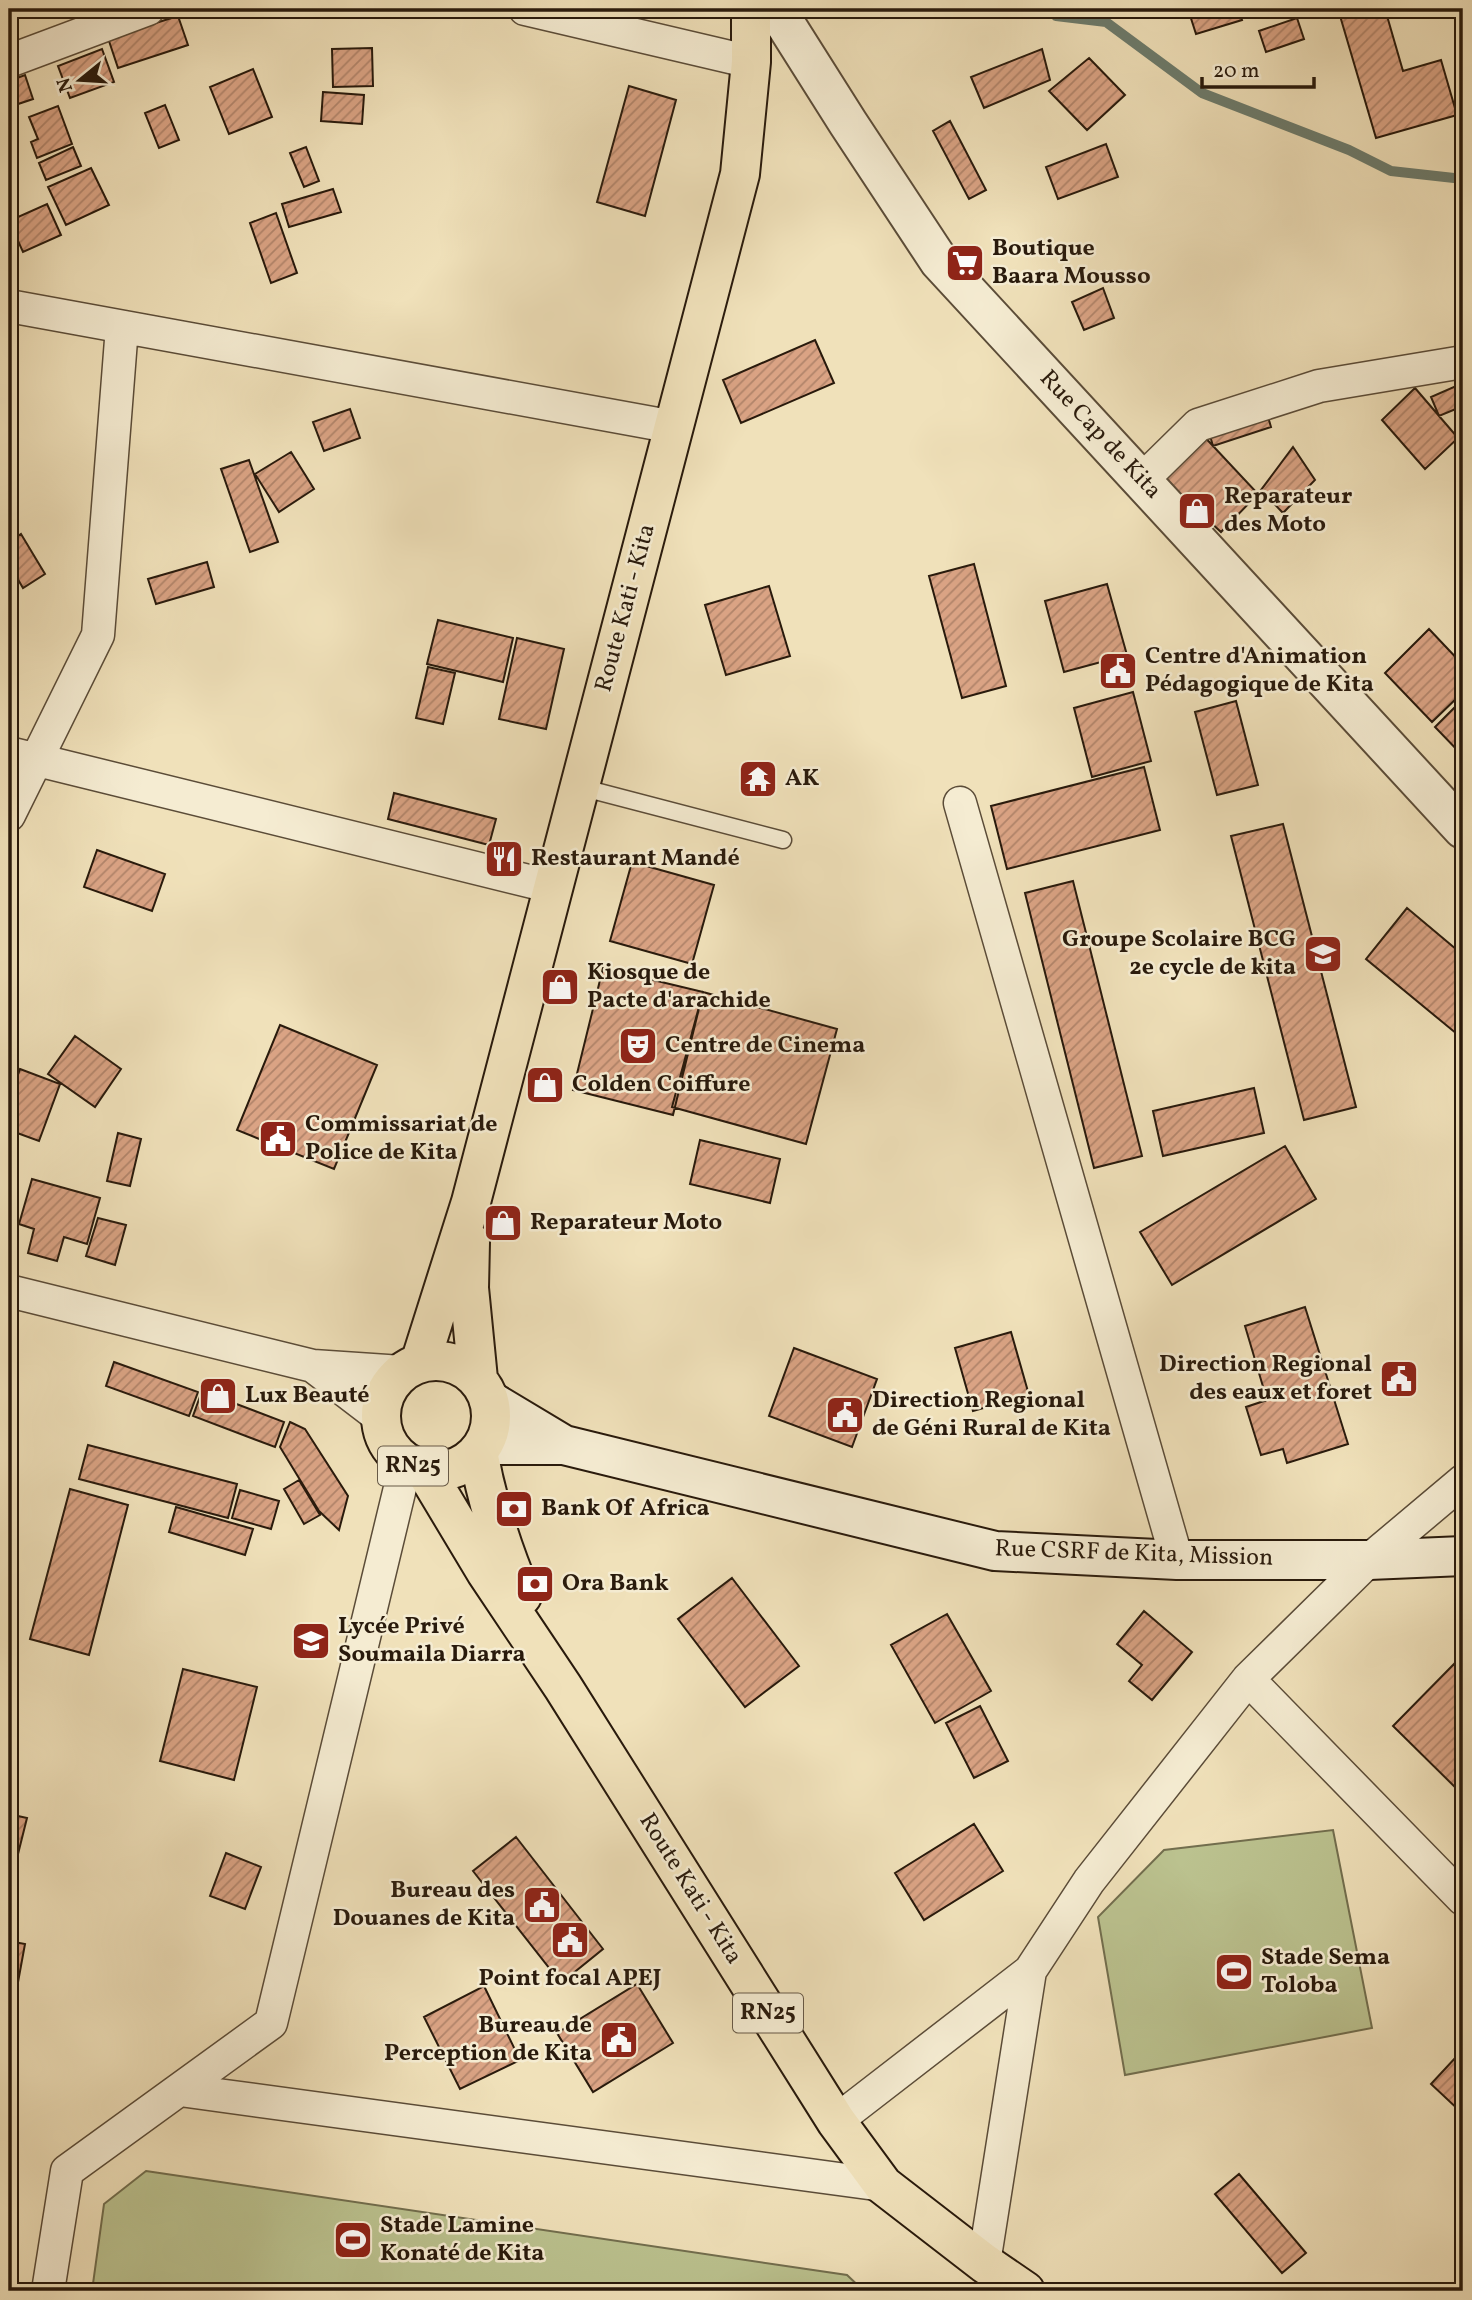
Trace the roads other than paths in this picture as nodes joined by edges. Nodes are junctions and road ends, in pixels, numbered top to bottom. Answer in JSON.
{"nodes":[{"id":1,"x":148,"y":9,"type":"edge"},
{"id":2,"x":525,"y":9,"type":"edge"},
{"id":3,"x":751,"y":9,"type":"edge"},
{"id":4,"x":776,"y":9,"type":"edge"},
{"id":5,"x":9,"y":61,"type":"edge"},
{"id":6,"x":751,"y":62,"type":"junction"},
{"id":7,"x":9,"y":306,"type":"edge"},
{"id":8,"x":122,"y":327,"type":"junction"},
{"id":9,"x":1463,"y":362,"type":"edge"},
{"id":10,"x":674,"y":427,"type":"junction"},
{"id":11,"x":1142,"y":481,"type":"junction"},
{"id":12,"x":23,"y":756,"type":"edge"},
{"id":13,"x":579,"y":787,"type":"junction"},
{"id":14,"x":960,"y":803,"type":"dead end"},
{"id":15,"x":9,"y":815,"type":"edge"},
{"id":16,"x":1463,"y":829,"type":"edge"},
{"id":17,"x":783,"y":840,"type":"dead end"},
{"id":18,"x":553,"y":887,"type":"junction"},
{"id":19,"x":471,"y":1202,"type":"junction"},
{"id":20,"x":9,"y":1290,"type":"edge"},
{"id":21,"x":313,"y":1366,"type":"junction"},
{"id":22,"x":411,"y":1367,"type":"junction"},
{"id":23,"x":484,"y":1390,"type":"junction"},
{"id":24,"x":381,"y":1418,"type":"junction"},
{"id":25,"x":564,"y":1445,"type":"junction"},
{"id":26,"x":482,"y":1448,"type":"junction"},
{"id":27,"x":416,"y":1468,"type":"junction"},
{"id":28,"x":1463,"y":1481,"type":"edge"},
{"id":29,"x":1463,"y":1556,"type":"edge"},
{"id":30,"x":1177,"y":1560,"type":"junction"},
{"id":31,"x":1369,"y":1560,"type":"junction"},
{"id":32,"x":1248,"y":1679,"type":"junction"},
{"id":33,"x":563,"y":1687,"type":"junction"},
{"id":34,"x":1463,"y":1899,"type":"edge"},
{"id":35,"x":1030,"y":1972,"type":"junction"},
{"id":36,"x":180,"y":2090,"type":"junction"},
{"id":37,"x":836,"y":2120,"type":"junction"},
{"id":38,"x":883,"y":2185,"type":"junction"},
{"id":39,"x":985,"y":2263,"type":"junction"},
{"id":40,"x":48,"y":2291,"type":"edge"},
{"id":41,"x":1025,"y":2291,"type":"edge"}],
"edges":[{"from":1,"to":5,"type":"street"},
{"from":2,"to":6,"type":"street"},
{"from":3,"to":6,"type":"main road","name":"Route Kati - Kita"},
{"from":4,"to":11,"type":"main road","name":"Rue Cap de Kita"},
{"from":6,"to":10,"type":"main road","name":"Route Kati - Kita"},
{"from":7,"to":8,"type":"street"},
{"from":8,"to":10,"type":"street"},
{"from":8,"to":12,"type":"street"},
{"from":9,"to":11,"type":"street"},
{"from":10,"to":13,"type":"main road","name":"Route Kati - Kita"},
{"from":11,"to":16,"type":"main road","name":"Rue Cap de Kita"},
{"from":12,"to":15,"type":"street"},
{"from":12,"to":18,"type":"street"},
{"from":13,"to":17,"type":"lane"},
{"from":13,"to":18,"type":"main road","name":"Route Kati - Kita"},
{"from":14,"to":30,"type":"street"},
{"from":18,"to":19,"type":"main road","name":"Route Kati - Kita"},
{"from":19,"to":22,"type":"main road","name":"Route Kati - Kita"},
{"from":19,"to":23,"type":"main road","name":"Route Kati - Kita"},
{"from":20,"to":21,"type":"street"},
{"from":21,"to":22,"type":"street"},
{"from":21,"to":24,"type":"street"},
{"from":22,"to":23,"type":"main road"},
{"from":22,"to":24,"type":"main road","name":"Route Kati - Kita","number":"RN25"},
{"from":23,"to":25,"type":"main road"},
{"from":23,"to":26,"type":"main road","name":"Route Kati - Kita","number":"RN25"},
{"from":24,"to":27,"type":"main road","name":"Route Kati - Kita","number":"RN25"},
{"from":25,"to":26,"type":"main road"},
{"from":25,"to":30,"type":"main road","name":"Rue CSRF de Kita, Mission"},
{"from":26,"to":27,"type":"main road","number":"RN25"},
{"from":26,"to":33,"type":"main road","name":"Route Kati - Kita","number":"RN25"},
{"from":27,"to":33,"type":"main road","name":"Route Kati - Kita","number":"RN25"},
{"from":27,"to":36,"type":"street"},
{"from":28,"to":31,"type":"street"},
{"from":29,"to":31,"type":"main road","name":"Rue CSRF de Kita, Mission"},
{"from":30,"to":31,"type":"main road","name":"Rue CSRF de Kita, Mission"},
{"from":31,"to":32,"type":"street"},
{"from":32,"to":34,"type":"street"},
{"from":32,"to":35,"type":"street"},
{"from":33,"to":37,"type":"main road","name":"Route Kati - Kita","number":"RN25"},
{"from":35,"to":37,"type":"street"},
{"from":35,"to":39,"type":"street"},
{"from":36,"to":38,"type":"street"},
{"from":36,"to":40,"type":"street"},
{"from":37,"to":38,"type":"main road","name":"Route Kati - Kita","number":"RN25"},
{"from":38,"to":39,"type":"main road","name":"Route Kati - Kita","number":"RN25"},
{"from":39,"to":41,"type":"main road","name":"Route Kati - Kita","number":"RN25"}]}
